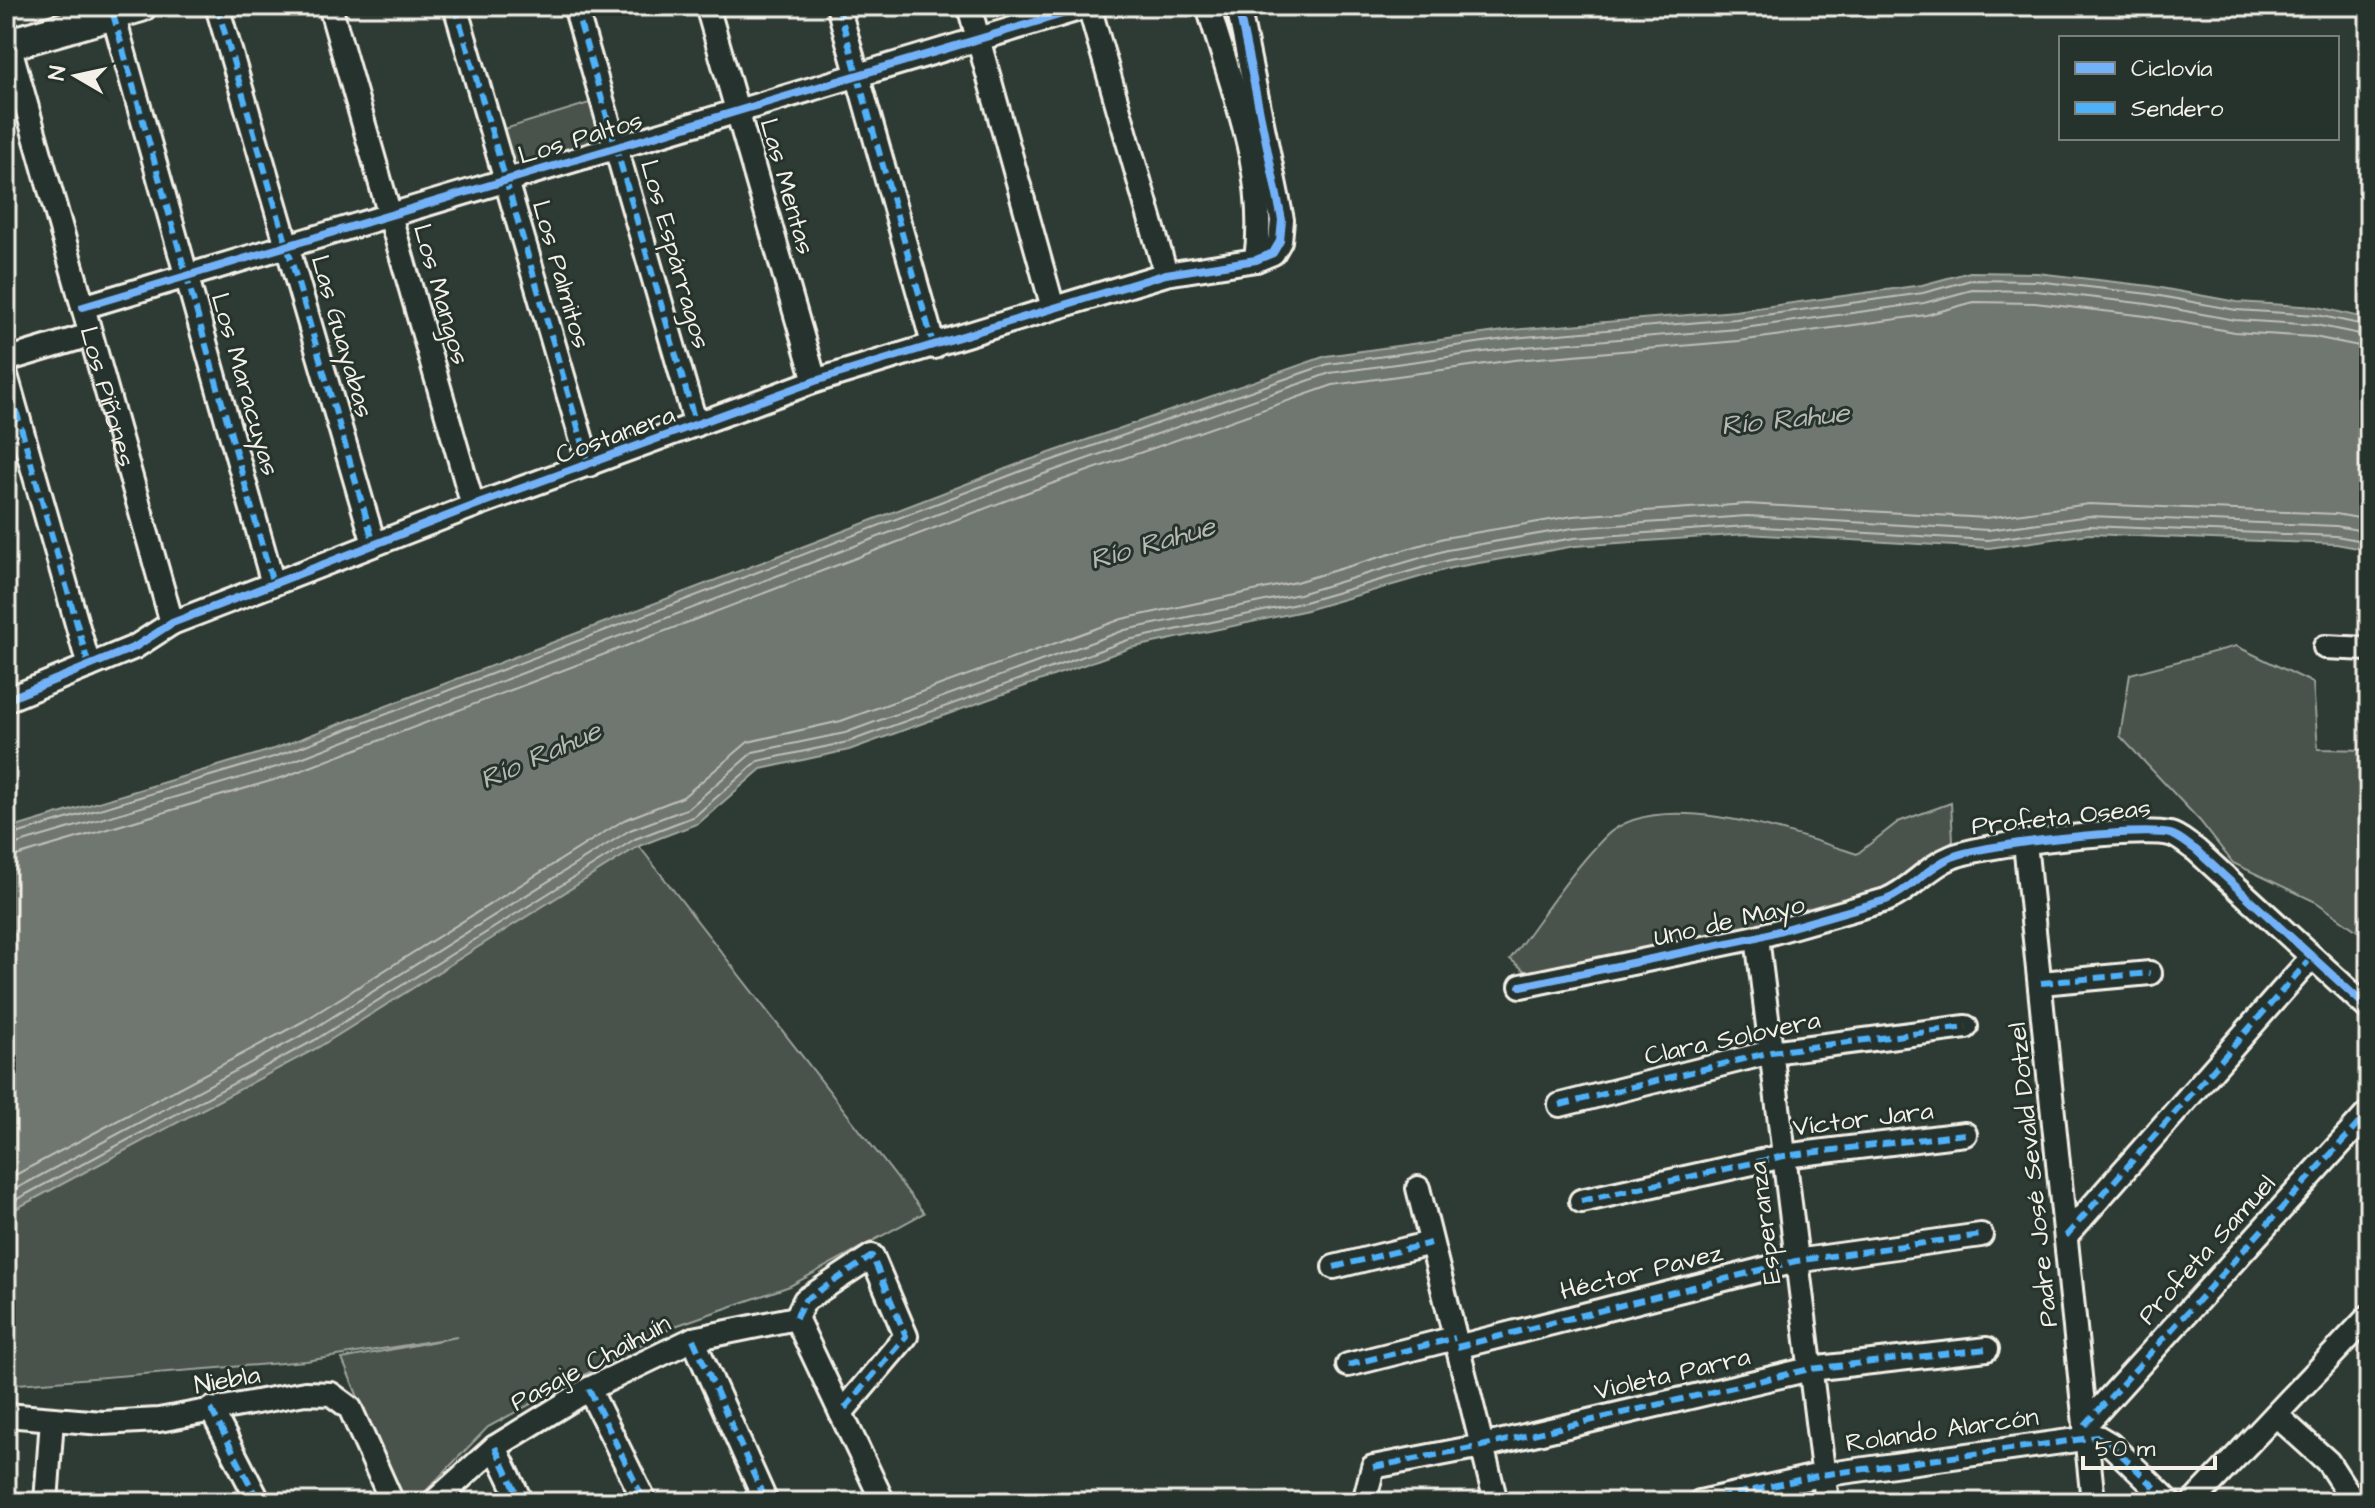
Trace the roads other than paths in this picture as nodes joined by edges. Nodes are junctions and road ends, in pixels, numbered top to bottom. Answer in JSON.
{"nodes":[{"id":1,"x":217,"y":6,"type":"edge"},
{"id":2,"x":330,"y":6,"type":"edge"},
{"id":3,"x":455,"y":6,"type":"edge"},
{"id":4,"x":575,"y":6,"type":"edge"},
{"id":5,"x":707,"y":6,"type":"edge"},
{"id":6,"x":838,"y":6,"type":"edge"},
{"id":7,"x":969,"y":6,"type":"edge"},
{"id":8,"x":1089,"y":6,"type":"edge"},
{"id":9,"x":1208,"y":6,"type":"edge"},
{"id":10,"x":1238,"y":6,"type":"edge"},
{"id":11,"x":127,"y":10,"type":"edge"},
{"id":12,"x":978,"y":39,"type":"junction"},
{"id":13,"x":7,"y":40,"type":"edge"},
{"id":14,"x":857,"y":75,"type":"junction"},
{"id":15,"x":737,"y":111,"type":"junction"},
{"id":16,"x":616,"y":148,"type":"junction"},
{"id":17,"x":506,"y":181,"type":"junction"},
{"id":18,"x":390,"y":215,"type":"junction"},
{"id":19,"x":287,"y":246,"type":"junction"},
{"id":20,"x":1256,"y":260,"type":"junction"},
{"id":21,"x":1166,"y":274,"type":"junction"},
{"id":22,"x":187,"y":276,"type":"junction"},
{"id":23,"x":83,"y":307,"type":"junction"},
{"id":24,"x":1053,"y":308,"type":"junction"},
{"id":25,"x":90,"y":335,"type":"junction"},
{"id":26,"x":934,"y":347,"type":"junction"},
{"id":27,"x":6,"y":360,"type":"edge"},
{"id":28,"x":6,"y":375,"type":"edge"},
{"id":29,"x":815,"y":381,"type":"junction"},
{"id":30,"x":696,"y":425,"type":"junction"},
{"id":31,"x":589,"y":465,"type":"junction"},
{"id":32,"x":473,"y":506,"type":"junction"},
{"id":33,"x":374,"y":544,"type":"junction"},
{"id":34,"x":273,"y":584,"type":"junction"},
{"id":35,"x":172,"y":623,"type":"junction"},
{"id":36,"x":2325,"y":647,"type":"dead end"},
{"id":37,"x":2369,"y":649,"type":"edge"},
{"id":38,"x":89,"y":666,"type":"junction"},
{"id":39,"x":6,"y":700,"type":"edge"},
{"id":40,"x":2025,"y":843,"type":"junction"},
{"id":41,"x":1934,"y":866,"type":"joint"},
{"id":42,"x":1757,"y":937,"type":"junction"},
{"id":43,"x":2312,"y":957,"type":"junction"},
{"id":44,"x":2150,"y":973,"type":"dead end"},
{"id":45,"x":2041,"y":983,"type":"junction"},
{"id":46,"x":1521,"y":986,"type":"dead end"},
{"id":47,"x":2369,"y":1009,"type":"edge"},
{"id":48,"x":1966,"y":1027,"type":"dead end"},
{"id":49,"x":1771,"y":1052,"type":"junction"},
{"id":50,"x":1560,"y":1105,"type":"dead end"},
{"id":51,"x":2369,"y":1112,"type":"edge"},
{"id":52,"x":1965,"y":1134,"type":"dead end"},
{"id":53,"x":1784,"y":1156,"type":"junction"},
{"id":54,"x":1418,"y":1188,"type":"dead end"},
{"id":55,"x":1581,"y":1201,"type":"dead end"},
{"id":56,"x":1981,"y":1235,"type":"dead end"},
{"id":57,"x":2066,"y":1236,"type":"junction"},
{"id":58,"x":1431,"y":1243,"type":"junction"},
{"id":59,"x":1796,"y":1261,"type":"junction"},
{"id":60,"x":1334,"y":1267,"type":"dead end"},
{"id":61,"x":2369,"y":1317,"type":"edge"},
{"id":62,"x":796,"y":1318,"type":"junction"},
{"id":63,"x":693,"y":1339,"type":"junction"},
{"id":64,"x":1456,"y":1342,"type":"junction"},
{"id":65,"x":1987,"y":1349,"type":"dead end"},
{"id":66,"x":1348,"y":1365,"type":"dead end"},
{"id":67,"x":1810,"y":1369,"type":"junction"},
{"id":68,"x":589,"y":1389,"type":"junction"},
{"id":69,"x":211,"y":1409,"type":"junction"},
{"id":70,"x":841,"y":1413,"type":"junction"},
{"id":71,"x":6,"y":1415,"type":"edge"},
{"id":72,"x":2276,"y":1415,"type":"junction"},
{"id":73,"x":52,"y":1419,"type":"junction"},
{"id":74,"x":2086,"y":1431,"type":"junction"},
{"id":75,"x":1482,"y":1446,"type":"junction"},
{"id":76,"x":495,"y":1447,"type":"junction"},
{"id":77,"x":1821,"y":1475,"type":"junction"},
{"id":78,"x":46,"y":1502,"type":"edge"},
{"id":79,"x":259,"y":1502,"type":"edge"},
{"id":80,"x":392,"y":1502,"type":"edge"},
{"id":81,"x":434,"y":1502,"type":"edge"},
{"id":82,"x":521,"y":1502,"type":"edge"},
{"id":83,"x":645,"y":1502,"type":"edge"},
{"id":84,"x":766,"y":1502,"type":"edge"},
{"id":85,"x":883,"y":1502,"type":"edge"},
{"id":86,"x":1364,"y":1502,"type":"edge"},
{"id":87,"x":1496,"y":1502,"type":"edge"},
{"id":88,"x":1700,"y":1502,"type":"edge"},
{"id":89,"x":1827,"y":1502,"type":"edge"},
{"id":90,"x":2093,"y":1502,"type":"edge"},
{"id":91,"x":2170,"y":1502,"type":"edge"},
{"id":92,"x":2193,"y":1502,"type":"edge"},
{"id":93,"x":2354,"y":1502,"type":"edge"}],
"edges":[{"from":1,"to":19,"type":"street","name":"Las Guayabas"},
{"from":2,"to":18,"type":"street","name":"Los Mangos"},
{"from":3,"to":17,"type":"street","name":"Los Palmitos"},
{"from":4,"to":16,"type":"street","name":"Los Espárragos"},
{"from":5,"to":15,"type":"street","name":"Las Mentas"},
{"from":6,"to":14,"type":"street"},
{"from":7,"to":12,"type":"street"},
{"from":8,"to":12,"type":"street","name":"Los Paltos"},
{"from":8,"to":21,"type":"street"},
{"from":9,"to":20,"type":"street"},
{"from":10,"to":20,"type":"street"},
{"from":11,"to":13,"type":"street"},
{"from":11,"to":22,"type":"street","name":"Los Maracuyas"},
{"from":12,"to":14,"type":"street","name":"Los Paltos"},
{"from":12,"to":24,"type":"street"},
{"from":13,"to":23,"type":"street","name":"Los Piñones"},
{"from":14,"to":15,"type":"street","name":"Los Paltos"},
{"from":14,"to":26,"type":"street"},
{"from":15,"to":16,"type":"street","name":"Los Paltos"},
{"from":15,"to":29,"type":"street","name":"Las Mentas"},
{"from":16,"to":17,"type":"street","name":"Los Paltos"},
{"from":16,"to":30,"type":"street","name":"Los Espárragos"},
{"from":17,"to":18,"type":"street","name":"Los Paltos"},
{"from":17,"to":31,"type":"street","name":"Los Palmitos"},
{"from":18,"to":19,"type":"street","name":"Los Paltos"},
{"from":18,"to":32,"type":"street","name":"Los Mangos"},
{"from":19,"to":22,"type":"street","name":"Los Paltos"},
{"from":19,"to":33,"type":"street","name":"Las Guayabas"},
{"from":20,"to":21,"type":"street","name":"Costanera"},
{"from":21,"to":24,"type":"street","name":"Costanera"},
{"from":22,"to":23,"type":"street","name":"Los Paltos"},
{"from":22,"to":34,"type":"street","name":"Los Maracuyas"},
{"from":23,"to":25,"type":"street","name":"Los Piñones"},
{"from":24,"to":26,"type":"street","name":"Costanera"},
{"from":25,"to":27,"type":"street"},
{"from":25,"to":35,"type":"street","name":"Los Piñones"},
{"from":26,"to":29,"type":"street","name":"Costanera"},
{"from":28,"to":38,"type":"street"},
{"from":29,"to":30,"type":"street","name":"Costanera"},
{"from":30,"to":31,"type":"street","name":"Costanera"},
{"from":31,"to":32,"type":"street","name":"Costanera"},
{"from":32,"to":33,"type":"street","name":"Costanera"},
{"from":33,"to":34,"type":"street","name":"Costanera"},
{"from":34,"to":35,"type":"street","name":"Costanera"},
{"from":35,"to":38,"type":"street","name":"Costanera"},
{"from":36,"to":37,"type":"street"},
{"from":38,"to":39,"type":"street","name":"Costanera"},
{"from":40,"to":41,"type":"street","name":"Profeta Oseas"},
{"from":40,"to":43,"type":"street","name":"Profeta Oseas"},
{"from":40,"to":45,"type":"street","name":"Padre José Sevald Dotzel"},
{"from":41,"to":42,"type":"street","name":"Uno de Mayo"},
{"from":42,"to":46,"type":"street","name":"Uno de Mayo"},
{"from":42,"to":49,"type":"street","name":"Esperanza"},
{"from":43,"to":47,"type":"street","name":"Profeta Oseas"},
{"from":43,"to":57,"type":"street"},
{"from":44,"to":45,"type":"street"},
{"from":45,"to":57,"type":"street","name":"Padre José Sevald Dotzel"},
{"from":48,"to":49,"type":"street","name":"Clara Solovera"},
{"from":49,"to":50,"type":"street","name":"Clara Solovera"},
{"from":49,"to":53,"type":"street","name":"Esperanza"},
{"from":51,"to":74,"type":"street","name":"Profeta Samuel"},
{"from":52,"to":53,"type":"street","name":"Víctor Jara"},
{"from":53,"to":55,"type":"street","name":"Víctor Jara"},
{"from":53,"to":59,"type":"street","name":"Esperanza"},
{"from":54,"to":58,"type":"street"},
{"from":56,"to":59,"type":"street","name":"Héctor Pavez"},
{"from":57,"to":74,"type":"street","name":"Padre José Sevald Dotzel"},
{"from":58,"to":60,"type":"street"},
{"from":58,"to":64,"type":"street"},
{"from":59,"to":64,"type":"street","name":"Héctor Pavez"},
{"from":59,"to":67,"type":"street","name":"Esperanza"},
{"from":61,"to":72,"type":"street"},
{"from":62,"to":63,"type":"street","name":"Pasaje Chaihuín"},
{"from":62,"to":70,"type":"street"},
{"from":62,"to":70,"type":"street"},
{"from":63,"to":68,"type":"street","name":"Pasaje Chaihuín"},
{"from":63,"to":84,"type":"street"},
{"from":64,"to":66,"type":"street","name":"Héctor Pavez"},
{"from":64,"to":75,"type":"street"},
{"from":65,"to":67,"type":"street","name":"Violeta Parra"},
{"from":67,"to":75,"type":"street","name":"Violeta Parra"},
{"from":67,"to":77,"type":"street","name":"Esperanza"},
{"from":68,"to":76,"type":"street","name":"Pasaje Chaihuín"},
{"from":68,"to":83,"type":"street"},
{"from":69,"to":73,"type":"street","name":"Niebla"},
{"from":69,"to":79,"type":"street"},
{"from":69,"to":80,"type":"street","name":"Niebla"},
{"from":70,"to":85,"type":"street"},
{"from":71,"to":73,"type":"street","name":"Niebla"},
{"from":72,"to":92,"type":"street"},
{"from":72,"to":93,"type":"street"},
{"from":73,"to":78,"type":"street"},
{"from":74,"to":77,"type":"street","name":"Rolando Alarcón"},
{"from":74,"to":90,"type":"street","name":"Padre José Sevald Dotzel"},
{"from":74,"to":91,"type":"street"},
{"from":75,"to":86,"type":"street","name":"Violeta Parra"},
{"from":75,"to":87,"type":"street"},
{"from":76,"to":81,"type":"street","name":"Pasaje Chaihuín"},
{"from":76,"to":82,"type":"street"},
{"from":77,"to":88,"type":"street","name":"Rolando Alarcón"},
{"from":77,"to":89,"type":"street","name":"Esperanza"}]}
